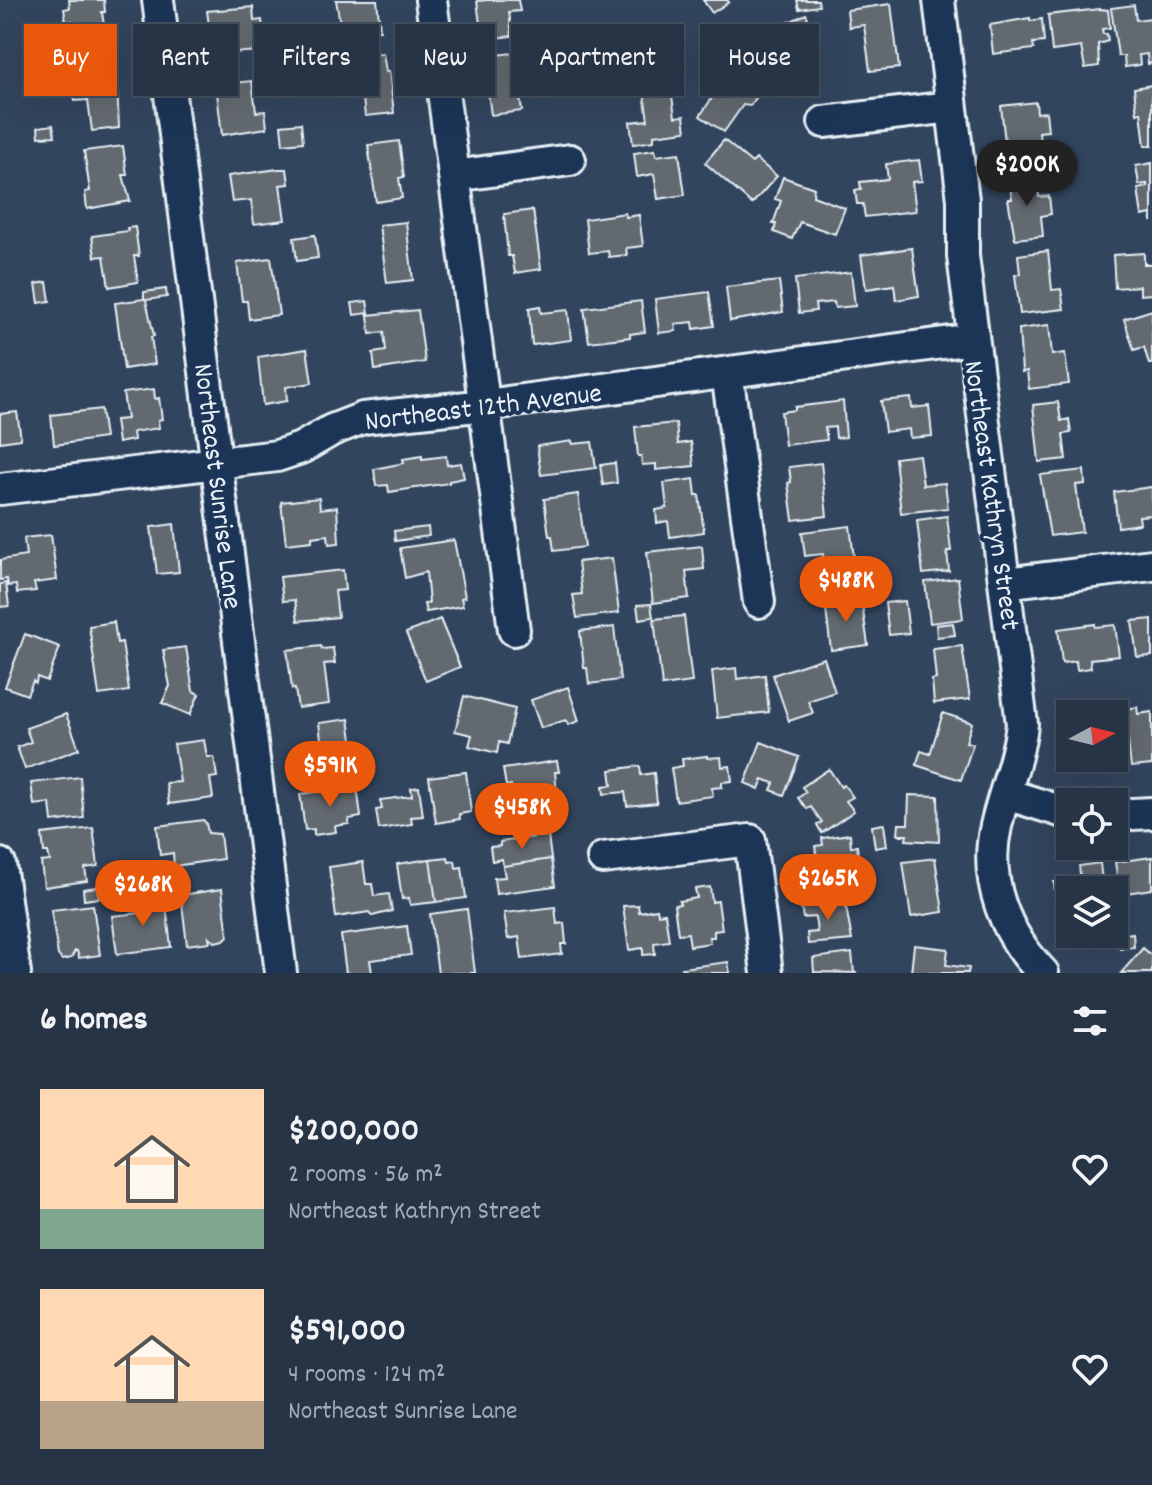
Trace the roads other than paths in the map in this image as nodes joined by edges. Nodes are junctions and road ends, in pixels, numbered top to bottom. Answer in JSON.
{"nodes":[{"id":1,"x":158,"y":0,"type":"edge"},
{"id":2,"x":431,"y":0,"type":"edge"},
{"id":3,"x":939,"y":0,"type":"edge"},
{"id":4,"x":951,"y":107,"type":"junction"},
{"id":5,"x":824,"y":122,"type":"dead end"},
{"id":6,"x":570,"y":160,"type":"dead end"},
{"id":7,"x":454,"y":176,"type":"junction"},
{"id":8,"x":973,"y":339,"type":"junction"},
{"id":9,"x":727,"y":373,"type":"junction"},
{"id":10,"x":486,"y":405,"type":"junction"},
{"id":11,"x":217,"y":462,"type":"junction"},
{"id":12,"x":0,"y":489,"type":"edge"},
{"id":13,"x":1152,"y":565,"type":"edge"},
{"id":14,"x":1005,"y":583,"type":"junction"},
{"id":15,"x":759,"y":602,"type":"dead end"},
{"id":16,"x":514,"y":630,"type":"dead end"},
{"id":17,"x":1006,"y":794,"type":"junction"},
{"id":18,"x":1056,"y":810,"type":"edge"},
{"id":19,"x":1152,"y":813,"type":"edge"},
{"id":20,"x":1128,"y":814,"type":"edge"},
{"id":21,"x":603,"y":858,"type":"dead end"},
{"id":22,"x":0,"y":864,"type":"edge"},
{"id":23,"x":15,"y":973,"type":"edge"},
{"id":24,"x":281,"y":973,"type":"edge"},
{"id":25,"x":767,"y":973,"type":"edge"},
{"id":26,"x":1043,"y":973,"type":"edge"}],
"edges":[{"from":1,"to":11,"type":"street","name":"Northeast Sunrise Lane"},
{"from":2,"to":7,"type":"street"},
{"from":3,"to":4,"type":"street","name":"Northeast Kathryn Street"},
{"from":4,"to":5,"type":"street"},
{"from":4,"to":8,"type":"street","name":"Northeast Kathryn Street"},
{"from":6,"to":7,"type":"street"},
{"from":7,"to":10,"type":"street"},
{"from":8,"to":9,"type":"street","name":"Northeast 12th Avenue"},
{"from":8,"to":14,"type":"street","name":"Northeast Kathryn Street"},
{"from":9,"to":10,"type":"street","name":"Northeast 12th Avenue"},
{"from":9,"to":15,"type":"street"},
{"from":10,"to":11,"type":"street","name":"Northeast 12th Avenue"},
{"from":10,"to":16,"type":"street"},
{"from":11,"to":12,"type":"street","name":"Northeast 12th Avenue"},
{"from":11,"to":24,"type":"street","name":"Northeast Sunrise Lane"},
{"from":13,"to":14,"type":"street"},
{"from":14,"to":17,"type":"street","name":"Northeast Kathryn Street"},
{"from":17,"to":18,"type":"street"},
{"from":17,"to":26,"type":"street","name":"Northeast Kathryn Street"},
{"from":19,"to":20,"type":"street"},
{"from":21,"to":25,"type":"street"},
{"from":22,"to":23,"type":"street"}]}
